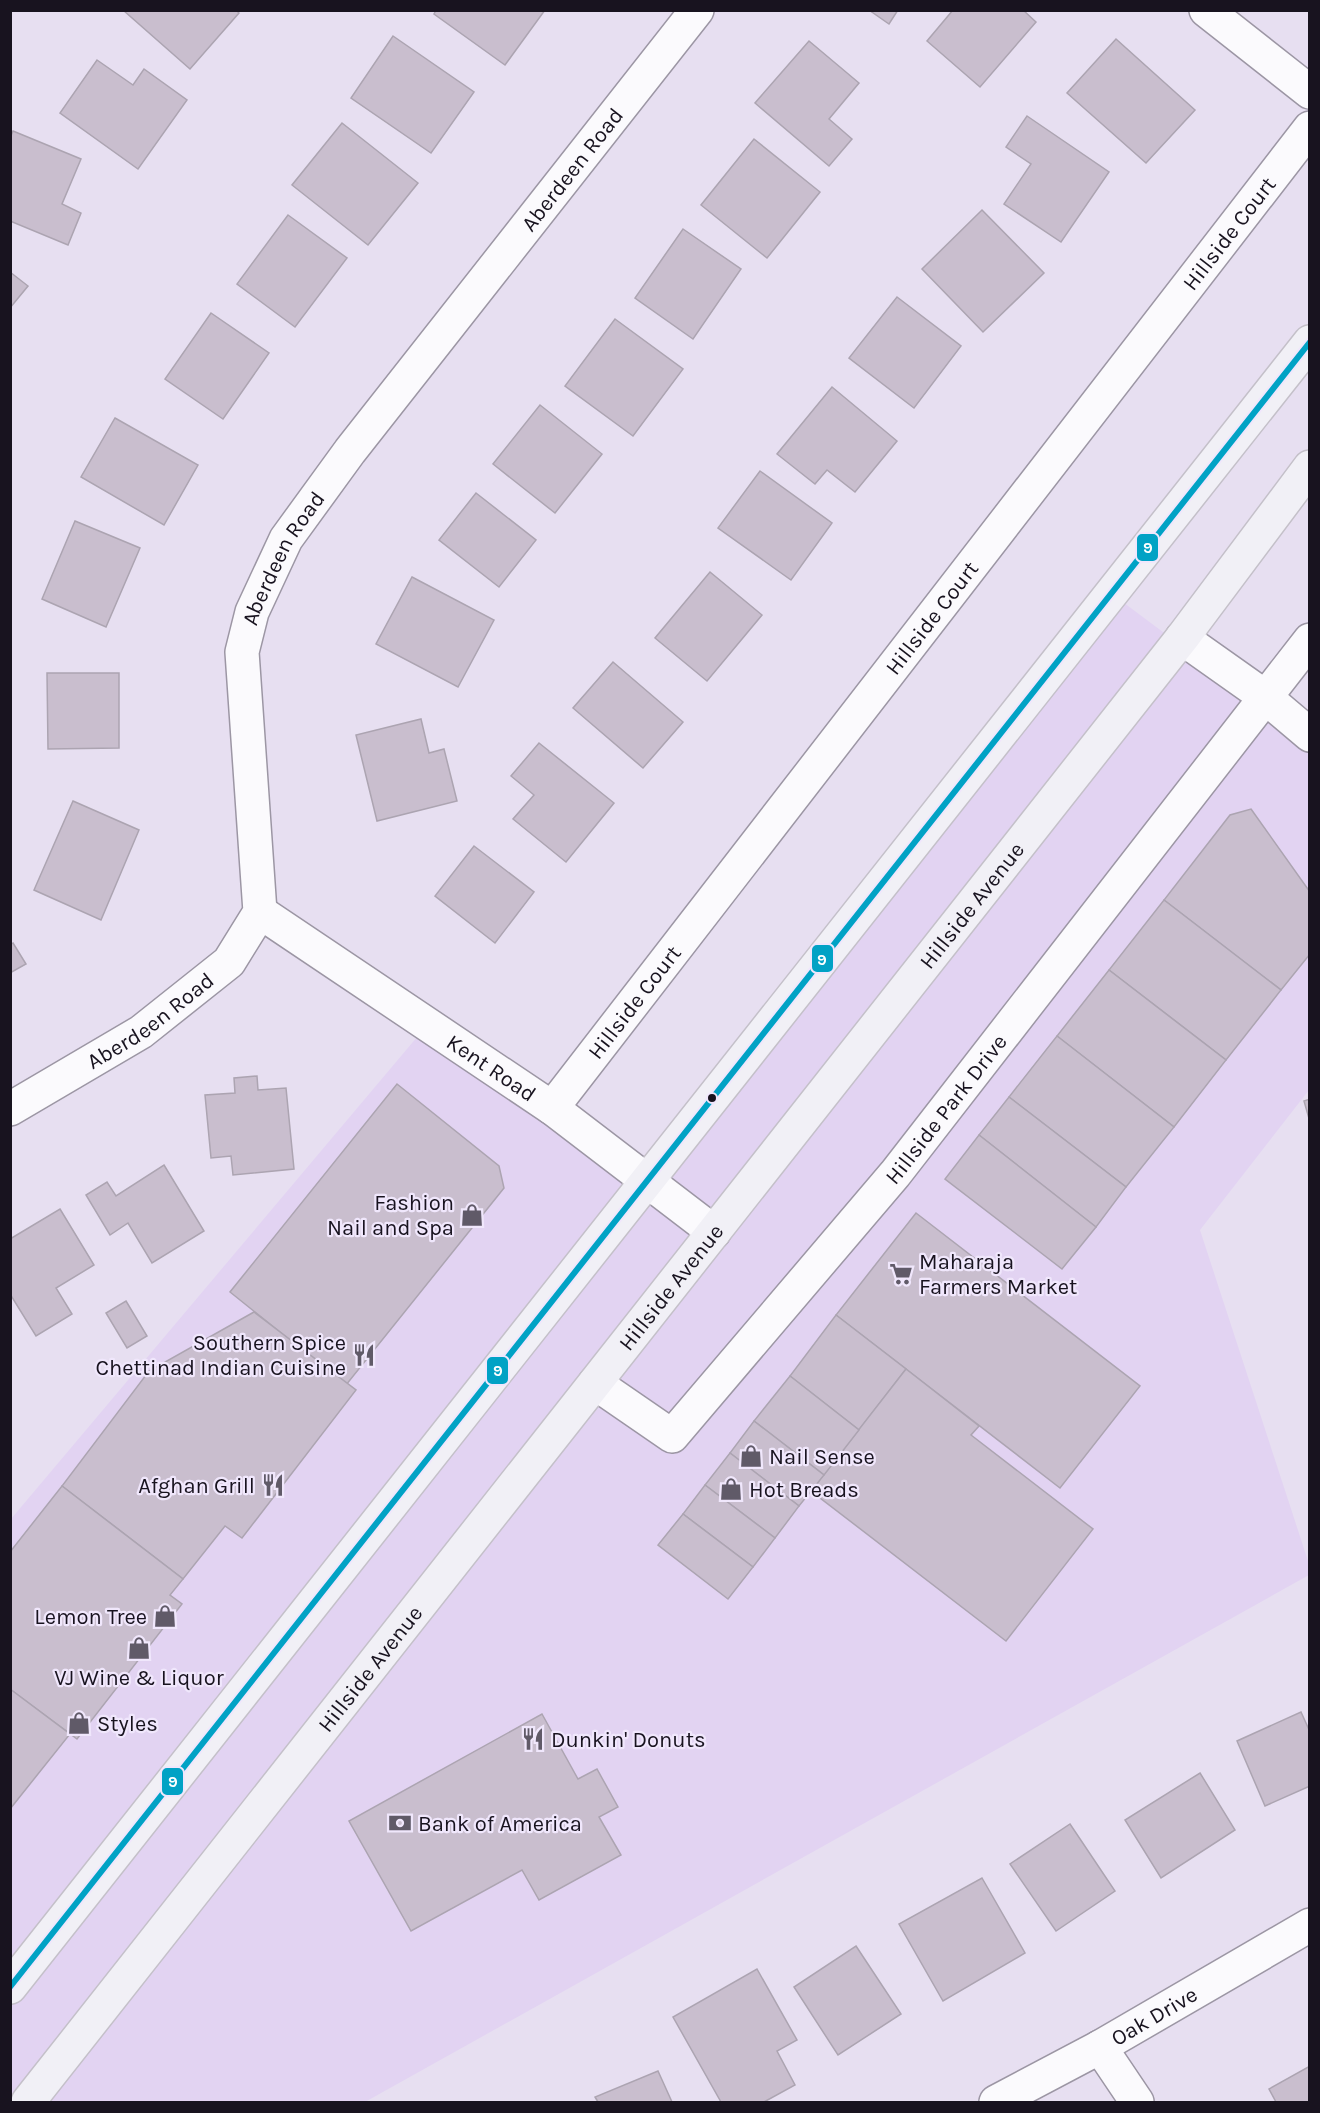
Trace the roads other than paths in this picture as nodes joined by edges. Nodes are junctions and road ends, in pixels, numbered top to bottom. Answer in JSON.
{"nodes":[{"id":1,"x":696,"y":10,"type":"edge"},
{"id":2,"x":1206,"y":10,"type":"edge"},
{"id":3,"x":1310,"y":92,"type":"edge"},
{"id":4,"x":1310,"y":128,"type":"edge"},
{"id":5,"x":1310,"y":342,"type":"edge"},
{"id":6,"x":1310,"y":467,"type":"edge"},
{"id":7,"x":1182,"y":638,"type":"junction"},
{"id":8,"x":1310,"y":640,"type":"edge"},
{"id":9,"x":1264,"y":696,"type":"junction"},
{"id":10,"x":1310,"y":735,"type":"edge"},
{"id":11,"x":260,"y":912,"type":"junction"},
{"id":12,"x":552,"y":1108,"type":"junction"},
{"id":13,"x":10,"y":1109,"type":"edge"},
{"id":14,"x":646,"y":1181,"type":"junction"},
{"id":15,"x":714,"y":1232,"type":"junction"},
{"id":16,"x":595,"y":1383,"type":"junction"},
{"id":17,"x":1310,"y":1925,"type":"edge"},
{"id":18,"x":10,"y":1987,"type":"edge"},
{"id":19,"x":1100,"y":2048,"type":"junction"},
{"id":20,"x":28,"y":2103,"type":"edge"},
{"id":21,"x":996,"y":2103,"type":"edge"},
{"id":22,"x":1137,"y":2103,"type":"edge"}],
"edges":[{"from":1,"to":11,"type":"street","name":"Aberdeen Road"},
{"from":2,"to":3,"type":"street"},
{"from":4,"to":12,"type":"street","name":"Hillside Court"},
{"from":5,"to":14,"type":"main road"},
{"from":6,"to":7,"type":"main road","name":"Hillside Avenue"},
{"from":7,"to":9,"type":"street"},
{"from":7,"to":15,"type":"main road","name":"Hillside Avenue"},
{"from":8,"to":9,"type":"street","name":"Hillside Park Drive"},
{"from":9,"to":10,"type":"street"},
{"from":9,"to":16,"type":"street","name":"Hillside Park Drive"},
{"from":11,"to":12,"type":"street","name":"Kent Road"},
{"from":11,"to":13,"type":"street","name":"Aberdeen Road"},
{"from":12,"to":14,"type":"street","name":"Kent Road"},
{"from":14,"to":15,"type":"street","name":"Kent Road"},
{"from":14,"to":18,"type":"main road"},
{"from":15,"to":16,"type":"main road","name":"Hillside Avenue"},
{"from":16,"to":20,"type":"main road","name":"Hillside Avenue"},
{"from":17,"to":19,"type":"street","name":"Oak Drive"},
{"from":19,"to":21,"type":"street","name":"Oak Drive"},
{"from":19,"to":22,"type":"street"}]}
